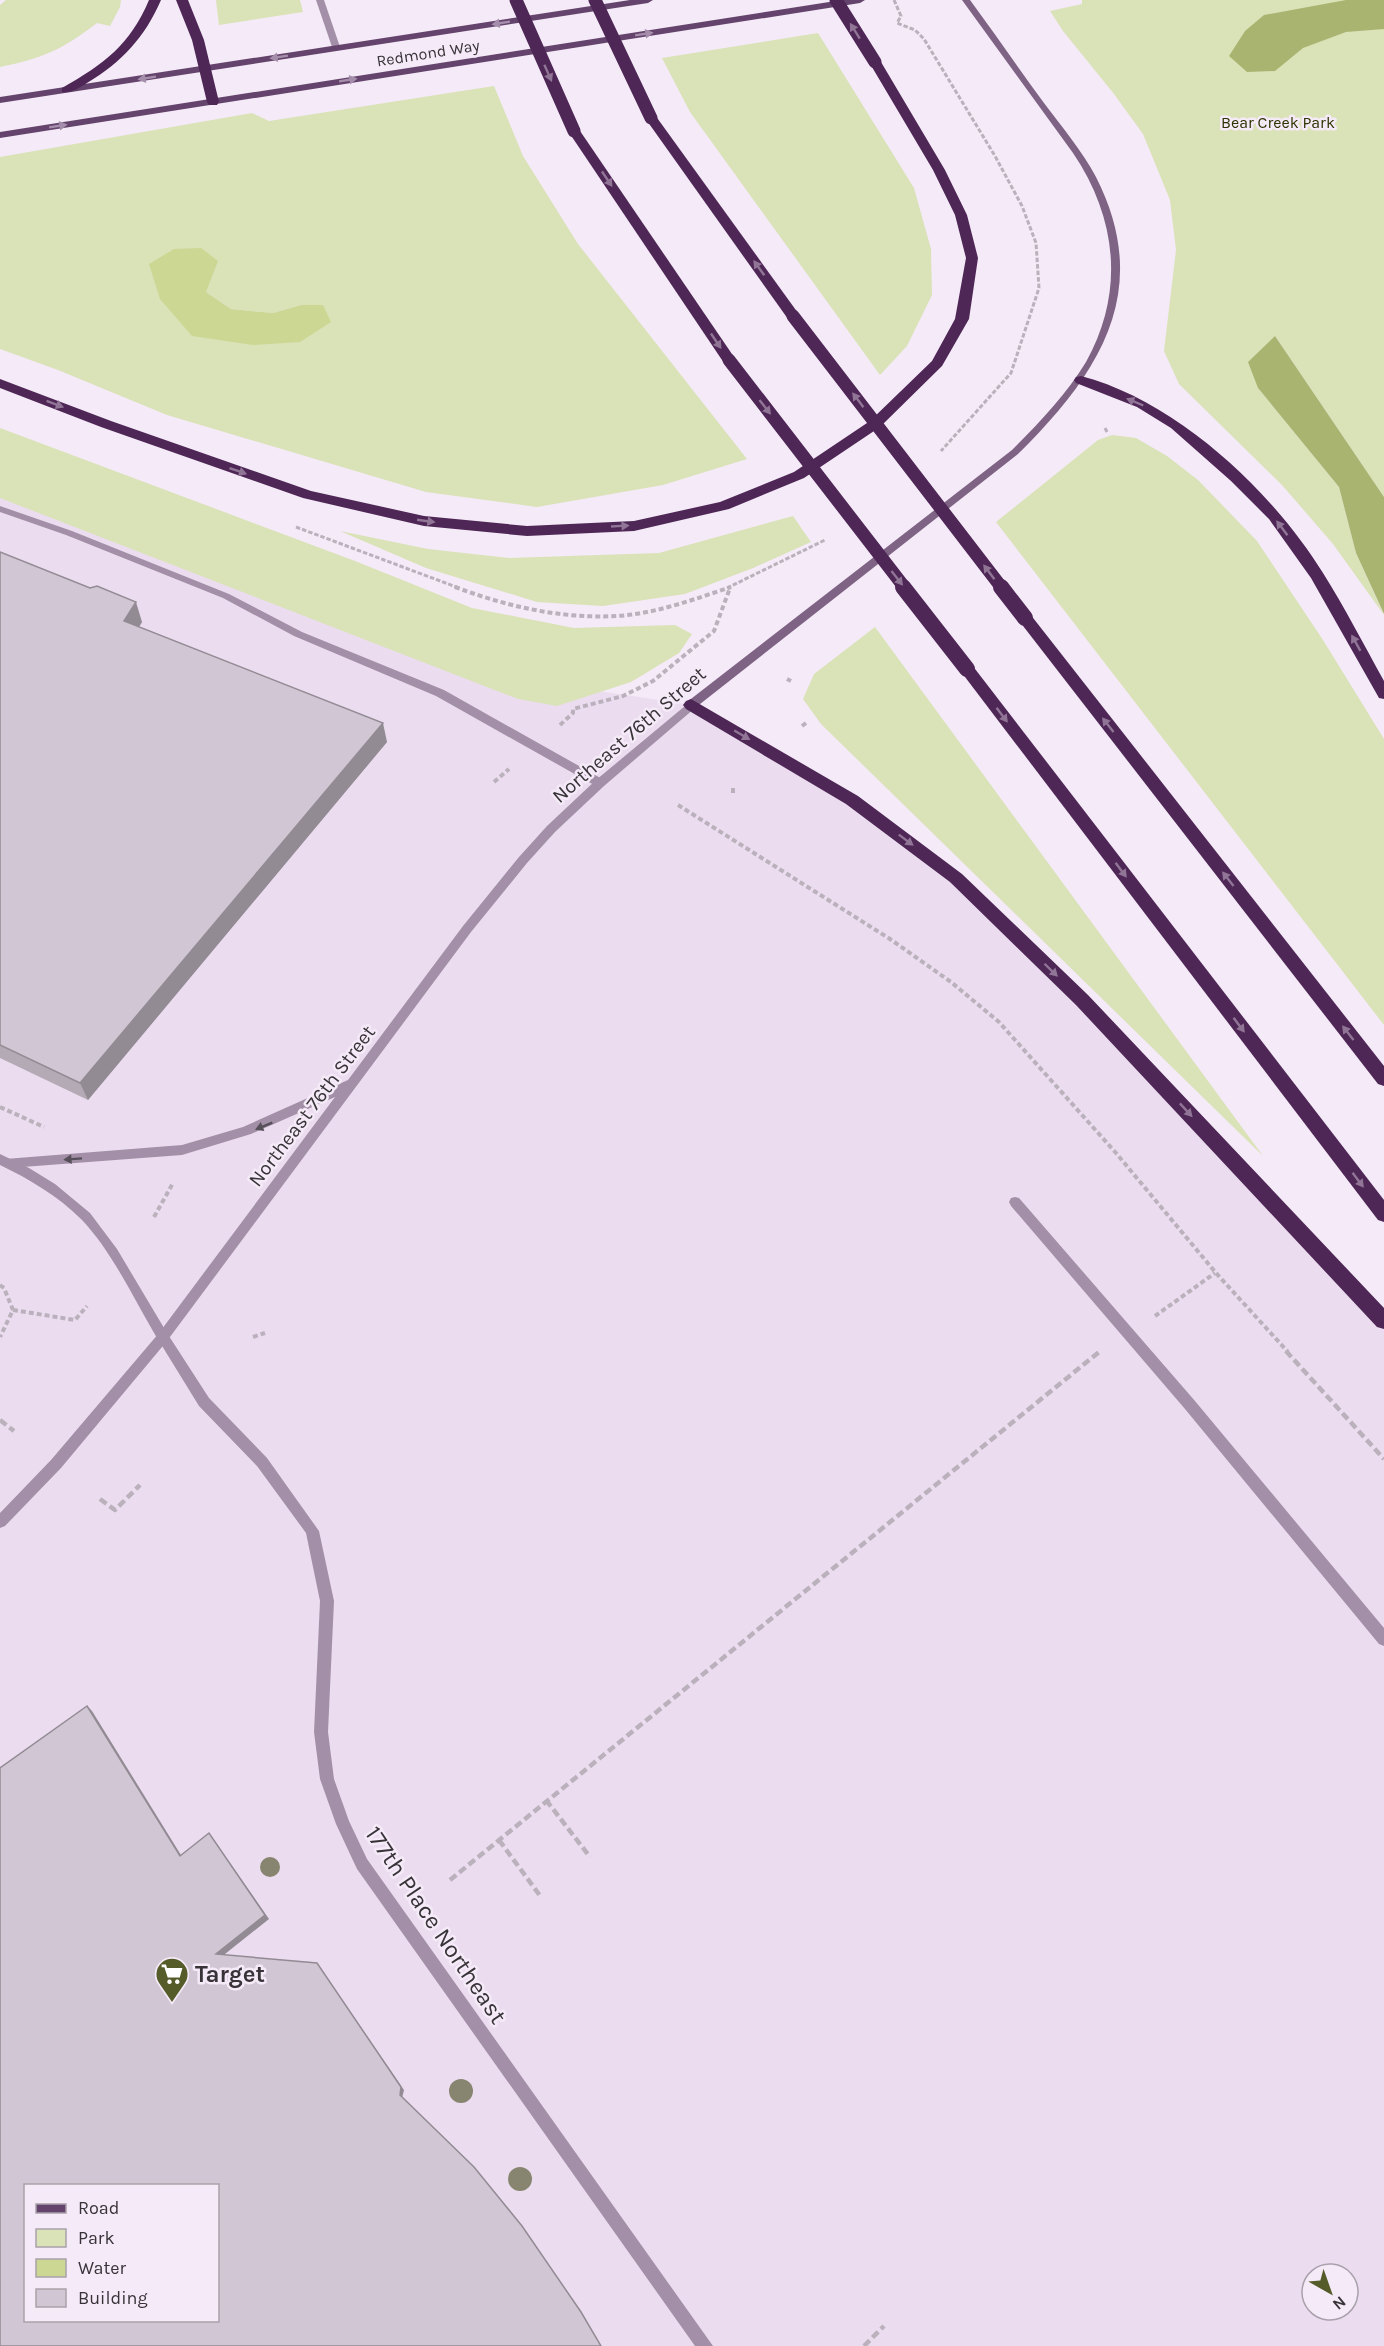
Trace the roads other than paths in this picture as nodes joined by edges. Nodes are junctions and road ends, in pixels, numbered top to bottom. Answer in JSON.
{"nodes":[{"id":1,"x":155,"y":0,"type":"edge"},
{"id":2,"x":182,"y":0,"type":"edge"},
{"id":3,"x":321,"y":0,"type":"edge"},
{"id":4,"x":516,"y":0,"type":"edge"},
{"id":5,"x":596,"y":0,"type":"edge"},
{"id":6,"x":648,"y":0,"type":"edge"},
{"id":7,"x":836,"y":0,"type":"edge"},
{"id":8,"x":860,"y":0,"type":"edge"},
{"id":9,"x":966,"y":0,"type":"edge"},
{"id":10,"x":336,"y":47,"type":"junction"},
{"id":11,"x":205,"y":69,"type":"junction"},
{"id":12,"x":66,"y":90,"type":"junction"},
{"id":13,"x":0,"y":100,"type":"edge"},
{"id":14,"x":213,"y":102,"type":"junction"},
{"id":15,"x":0,"y":135,"type":"edge"},
{"id":16,"x":1081,"y":380,"type":"junction"},
{"id":17,"x":0,"y":383,"type":"edge"},
{"id":18,"x":0,"y":509,"type":"edge"},
{"id":19,"x":1384,"y":694,"type":"edge"},
{"id":20,"x":691,"y":705,"type":"junction"},
{"id":21,"x":600,"y":783,"type":"junction"},
{"id":22,"x":1384,"y":1079,"type":"edge"},
{"id":23,"x":354,"y":1082,"type":"junction"},
{"id":24,"x":4,"y":1161,"type":"edge"},
{"id":25,"x":1015,"y":1202,"type":"dead end"},
{"id":26,"x":1384,"y":1214,"type":"edge"},
{"id":27,"x":1384,"y":1321,"type":"edge"},
{"id":28,"x":163,"y":1336,"type":"junction"},
{"id":29,"x":0,"y":1522,"type":"edge"},
{"id":30,"x":1384,"y":1639,"type":"edge"},
{"id":31,"x":705,"y":2346,"type":"edge"}],
"edges":[{"from":1,"to":12,"type":"highway"},
{"from":2,"to":11,"type":"highway"},
{"from":3,"to":10,"type":"street"},
{"from":4,"to":26,"type":"highway","one_way":true,"bridge":true},
{"from":22,"to":5,"type":"highway","one_way":true,"bridge":true},
{"from":6,"to":10,"type":"main road","name":"Redmond Way","one_way":true},
{"from":17,"to":7,"type":"highway","one_way":true,"bridge":true},
{"from":14,"to":8,"type":"main road","name":"Redmond Way","one_way":true},
{"from":9,"to":16,"type":"main road","name":"Northeast 76th Street"},
{"from":10,"to":11,"type":"main road","name":"Redmond Way","one_way":true},
{"from":11,"to":12,"type":"main road","name":"Redmond Way","one_way":true},
{"from":11,"to":14,"type":"highway"},
{"from":12,"to":13,"type":"main road","name":"Redmond Way"},
{"from":15,"to":14,"type":"main road","name":"Redmond Way","one_way":true},
{"from":19,"to":16,"type":"highway","one_way":true},
{"from":16,"to":20,"type":"main road","name":"Northeast 76th Street"},
{"from":18,"to":21,"type":"street"},
{"from":20,"to":21,"type":"street","name":"Northeast 76th Street"},
{"from":20,"to":27,"type":"highway","one_way":true},
{"from":21,"to":23,"type":"street","name":"Northeast 76th Street"},
{"from":23,"to":24,"type":"street","one_way":true},
{"from":23,"to":28,"type":"street","name":"Northeast 76th Street"},
{"from":24,"to":28,"type":"street","name":"177th Place Northeast"},
{"from":25,"to":30,"type":"street"},
{"from":28,"to":29,"type":"street","name":"Northeast 76th Street"},
{"from":28,"to":31,"type":"street","name":"177th Place Northeast"}]}
